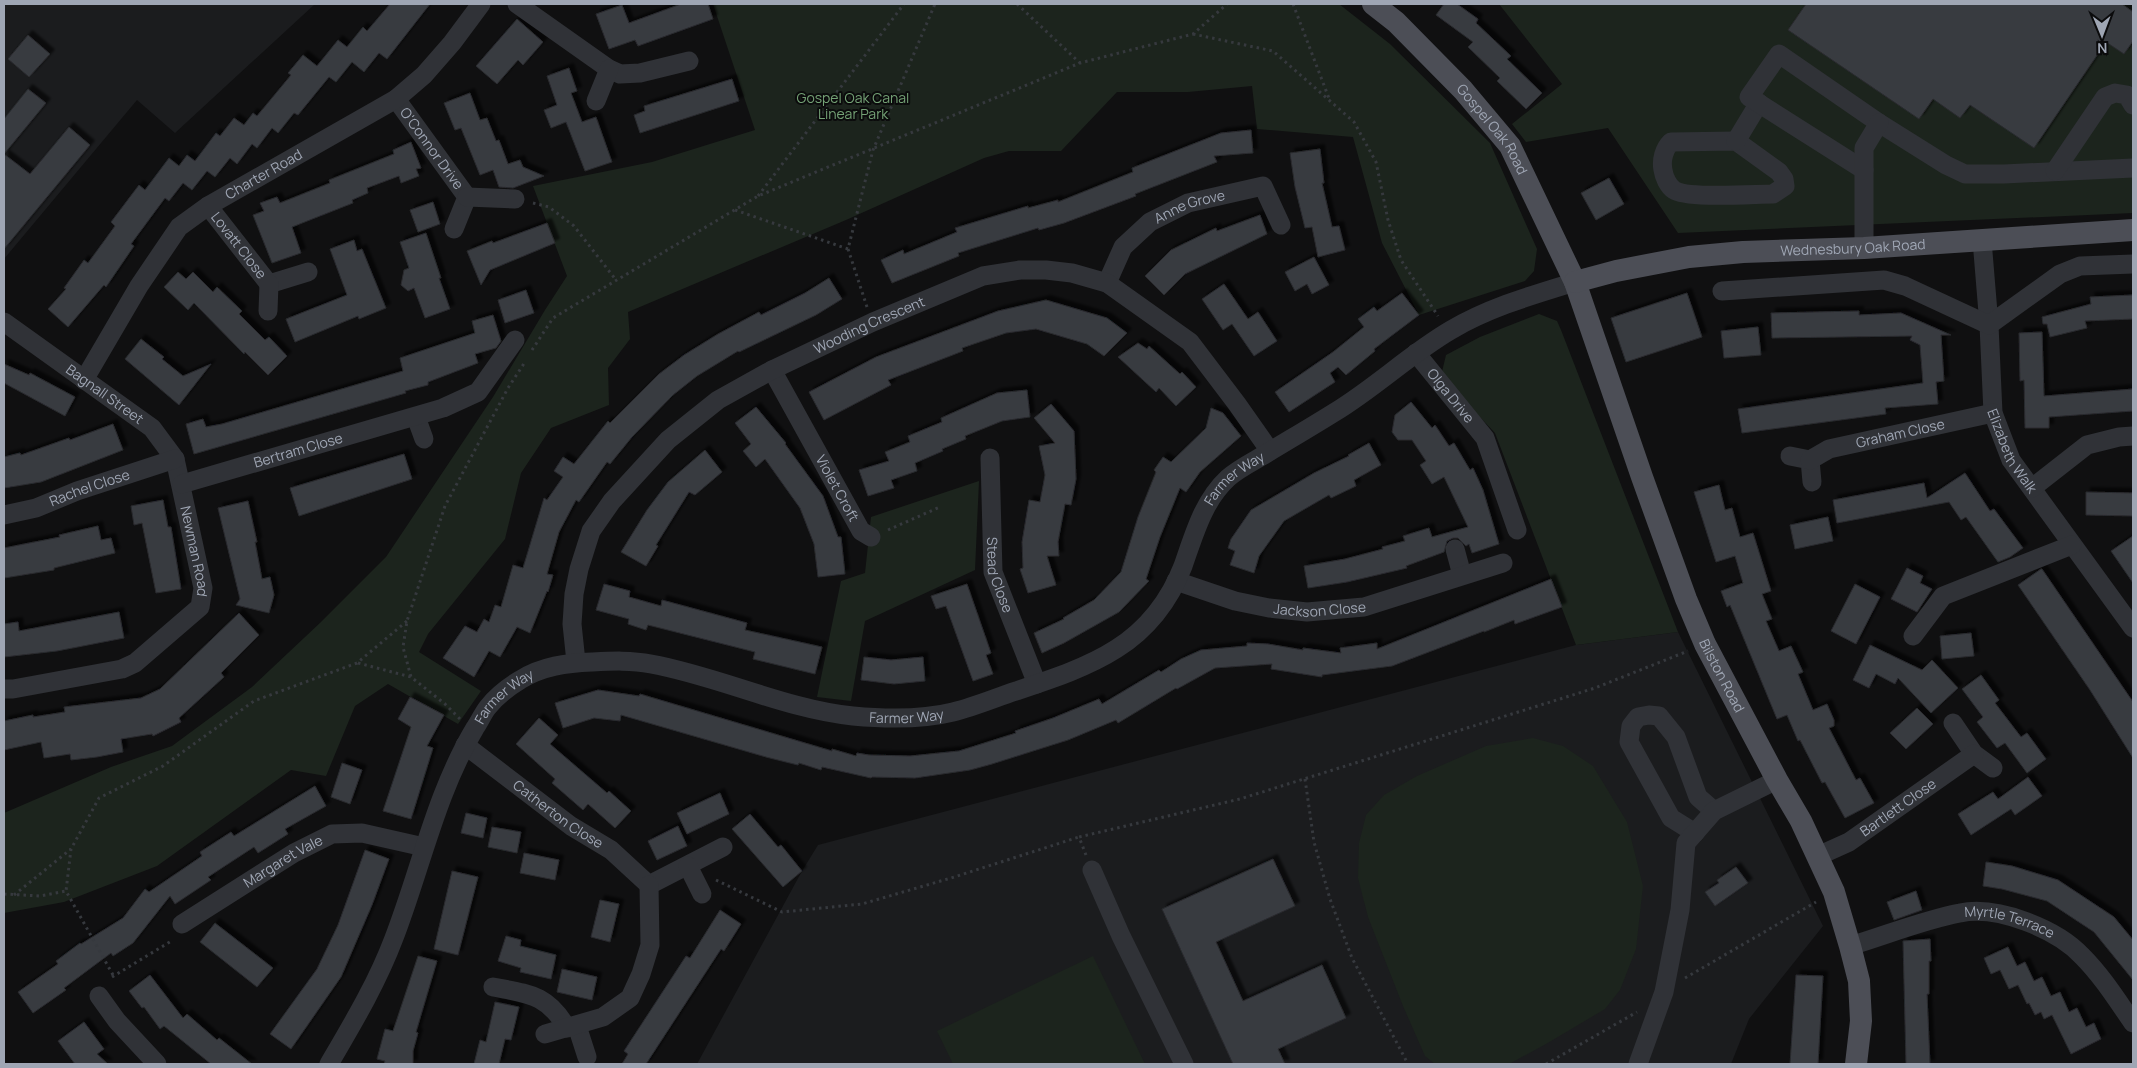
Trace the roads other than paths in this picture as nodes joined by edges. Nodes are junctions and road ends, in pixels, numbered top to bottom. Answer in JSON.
{"nodes":[{"id":1,"x":481,"y":4,"type":"edge"},
{"id":2,"x":517,"y":4,"type":"edge"},
{"id":3,"x":1373,"y":4,"type":"edge"},
{"id":4,"x":689,"y":60,"type":"dead end"},
{"id":5,"x":609,"y":69,"type":"junction"},
{"id":6,"x":396,"y":99,"type":"junction"},
{"id":7,"x":596,"y":100,"type":"dead end"},
{"id":8,"x":1759,"y":103,"type":"junction"},
{"id":9,"x":2133,"y":105,"type":"edge"},
{"id":10,"x":1879,"y":123,"type":"junction"},
{"id":11,"x":1736,"y":141,"type":"junction"},
{"id":12,"x":2133,"y":164,"type":"edge"},
{"id":13,"x":1864,"y":170,"type":"junction"},
{"id":14,"x":2055,"y":171,"type":"junction"},
{"id":15,"x":467,"y":197,"type":"junction"},
{"id":16,"x":515,"y":199,"type":"road end"},
{"id":17,"x":208,"y":206,"type":"junction"},
{"id":18,"x":1281,"y":225,"type":"dead end"},
{"id":19,"x":454,"y":229,"type":"dead end"},
{"id":20,"x":2133,"y":230,"type":"edge"},
{"id":21,"x":1982,"y":240,"type":"junction"},
{"id":22,"x":1864,"y":248,"type":"junction"},
{"id":23,"x":2133,"y":264,"type":"edge"},
{"id":24,"x":308,"y":272,"type":"dead end"},
{"id":25,"x":1576,"y":282,"type":"junction"},
{"id":26,"x":1107,"y":283,"type":"junction"},
{"id":27,"x":268,"y":284,"type":"junction"},
{"id":28,"x":1722,"y":291,"type":"dead end"},
{"id":29,"x":268,"y":311,"type":"dead end"},
{"id":30,"x":4,"y":322,"type":"edge"},
{"id":31,"x":1989,"y":325,"type":"junction"},
{"id":32,"x":516,"y":340,"type":"dead end"},
{"id":33,"x":1416,"y":353,"type":"junction"},
{"id":34,"x":772,"y":370,"type":"junction"},
{"id":35,"x":84,"y":380,"type":"junction"},
{"id":36,"x":1993,"y":413,"type":"junction"},
{"id":37,"x":416,"y":417,"type":"junction"},
{"id":38,"x":2133,"y":436,"type":"edge"},
{"id":39,"x":424,"y":439,"type":"dead end"},
{"id":40,"x":1270,"y":451,"type":"junction"},
{"id":41,"x":1790,"y":456,"type":"dead end"},
{"id":42,"x":990,"y":458,"type":"dead end"},
{"id":43,"x":175,"y":459,"type":"junction"},
{"id":44,"x":1810,"y":460,"type":"junction"},
{"id":45,"x":1812,"y":482,"type":"dead end"},
{"id":46,"x":182,"y":484,"type":"junction"},
{"id":47,"x":2032,"y":488,"type":"junction"},
{"id":48,"x":4,"y":515,"type":"edge"},
{"id":49,"x":1517,"y":530,"type":"dead end"},
{"id":50,"x":871,"y":538,"type":"road end"},
{"id":51,"x":2072,"y":545,"type":"junction"},
{"id":52,"x":1454,"y":549,"type":"dead end"},
{"id":53,"x":1503,"y":563,"type":"dead end"},
{"id":54,"x":1462,"y":575,"type":"junction"},
{"id":55,"x":1176,"y":581,"type":"junction"},
{"id":56,"x":2133,"y":628,"type":"edge"},
{"id":57,"x":1913,"y":636,"type":"dead end"},
{"id":58,"x":576,"y":662,"type":"junction"},
{"id":59,"x":1037,"y":684,"type":"junction"},
{"id":60,"x":4,"y":689,"type":"edge"},
{"id":61,"x":1953,"y":723,"type":"dead end"},
{"id":62,"x":469,"y":738,"type":"junction"},
{"id":63,"x":1974,"y":754,"type":"junction"},
{"id":64,"x":1993,"y":768,"type":"dead end"},
{"id":65,"x":1777,"y":780,"type":"junction"},
{"id":66,"x":1714,"y":811,"type":"junction"},
{"id":67,"x":1695,"y":833,"type":"junction"},
{"id":68,"x":424,"y":847,"type":"junction"},
{"id":69,"x":723,"y":847,"type":"dead end"},
{"id":70,"x":1818,"y":856,"type":"junction"},
{"id":71,"x":688,"y":866,"type":"junction"},
{"id":72,"x":1092,"y":870,"type":"road end"},
{"id":73,"x":649,"y":885,"type":"junction"},
{"id":74,"x":702,"y":894,"type":"dead end"},
{"id":75,"x":182,"y":924,"type":"road end"},
{"id":76,"x":1850,"y":946,"type":"junction"},
{"id":77,"x":493,"y":987,"type":"dead end"},
{"id":78,"x":99,"y":996,"type":"road end"},
{"id":79,"x":2133,"y":1023,"type":"edge"},
{"id":80,"x":572,"y":1027,"type":"junction"},
{"id":81,"x":545,"y":1034,"type":"dead end"},
{"id":82,"x":587,"y":1057,"type":"dead end"},
{"id":83,"x":157,"y":1064,"type":"edge"},
{"id":84,"x":329,"y":1064,"type":"edge"},
{"id":85,"x":1184,"y":1064,"type":"edge"},
{"id":86,"x":1638,"y":1064,"type":"edge"},
{"id":87,"x":1856,"y":1064,"type":"edge"}],
"edges":[{"from":1,"to":6,"type":"street","name":"Charter Road"},
{"from":2,"to":5,"type":"street"},
{"from":3,"to":25,"type":"main road","name":"Gospel Oak Road"},
{"from":4,"to":5,"type":"street"},
{"from":5,"to":7,"type":"street"},
{"from":6,"to":15,"type":"street","name":"O'Connor Drive"},
{"from":6,"to":17,"type":"street","name":"Charter Road"},
{"from":8,"to":10,"type":"street"},
{"from":8,"to":11,"type":"street"},
{"from":8,"to":13,"type":"street"},
{"from":9,"to":14,"type":"street"},
{"from":10,"to":13,"type":"street"},
{"from":10,"to":14,"type":"street"},
{"from":11,"to":11,"type":"street"},
{"from":12,"to":14,"type":"street"},
{"from":13,"to":22,"type":"street"},
{"from":15,"to":16,"type":"street","name":"O'Connor Drive"},
{"from":15,"to":19,"type":"street","name":"O'Connor Drive"},
{"from":17,"to":27,"type":"street","name":"Lovatt Close"},
{"from":17,"to":35,"type":"street","name":"Charter Road"},
{"from":18,"to":26,"type":"street","name":"Anne Grove"},
{"from":20,"to":21,"type":"main road","name":"Wednesbury Oak Road"},
{"from":21,"to":22,"type":"main road","name":"Wednesbury Oak Road"},
{"from":21,"to":31,"type":"street","name":"Elizabeth Walk"},
{"from":22,"to":25,"type":"main road","name":"Wednesbury Oak Road"},
{"from":23,"to":31,"type":"street"},
{"from":24,"to":27,"type":"street","name":"Lovatt Close"},
{"from":25,"to":33,"type":"street","name":"Farmer Way"},
{"from":25,"to":65,"type":"main road","name":"Bilston Road"},
{"from":26,"to":34,"type":"street","name":"Wooding Crescent"},
{"from":26,"to":40,"type":"street","name":"Wooding Crescent"},
{"from":27,"to":29,"type":"street","name":"Lovatt Close"},
{"from":28,"to":31,"type":"street"},
{"from":30,"to":35,"type":"street","name":"Bagnall Street"},
{"from":31,"to":36,"type":"street","name":"Elizabeth Walk"},
{"from":32,"to":37,"type":"street","name":"Bertram Close"},
{"from":33,"to":40,"type":"street","name":"Farmer Way"},
{"from":33,"to":49,"type":"street","name":"Olga Drive"},
{"from":34,"to":50,"type":"street","name":"Violet Croft"},
{"from":34,"to":58,"type":"street","name":"Wooding Crescent"},
{"from":35,"to":43,"type":"street","name":"Bagnall Street"},
{"from":36,"to":44,"type":"street","name":"Graham Close"},
{"from":36,"to":47,"type":"street","name":"Elizabeth Walk"},
{"from":37,"to":39,"type":"street"},
{"from":37,"to":46,"type":"street","name":"Bertram Close"},
{"from":38,"to":47,"type":"street"},
{"from":40,"to":55,"type":"street","name":"Farmer Way"},
{"from":41,"to":44,"type":"street"},
{"from":42,"to":59,"type":"street","name":"Stead Close"},
{"from":43,"to":46,"type":"street","name":"Bagnall Street"},
{"from":43,"to":48,"type":"street","name":"Rachel Close"},
{"from":44,"to":45,"type":"street"},
{"from":46,"to":60,"type":"street","name":"Newman Road"},
{"from":47,"to":51,"type":"street","name":"Elizabeth Walk"},
{"from":51,"to":56,"type":"street","name":"Elizabeth Walk"},
{"from":51,"to":57,"type":"street"},
{"from":52,"to":54,"type":"street"},
{"from":53,"to":54,"type":"street","name":"Jackson Close"},
{"from":54,"to":55,"type":"street","name":"Jackson Close"},
{"from":55,"to":59,"type":"street","name":"Farmer Way"},
{"from":58,"to":59,"type":"street","name":"Farmer Way"},
{"from":58,"to":62,"type":"street","name":"Farmer Way"},
{"from":61,"to":63,"type":"street"},
{"from":62,"to":68,"type":"street","name":"Farmer Way"},
{"from":62,"to":73,"type":"street","name":"Catherton Close"},
{"from":63,"to":64,"type":"street"},
{"from":63,"to":70,"type":"street","name":"Bartlett Close"},
{"from":65,"to":66,"type":"street"},
{"from":65,"to":70,"type":"main road","name":"Bilston Road"},
{"from":66,"to":67,"type":"street"},
{"from":66,"to":67,"type":"street"},
{"from":67,"to":86,"type":"street"},
{"from":68,"to":75,"type":"street","name":"Margaret Vale"},
{"from":68,"to":84,"type":"street","name":"Farmer Way"},
{"from":69,"to":71,"type":"street"},
{"from":70,"to":76,"type":"main road","name":"Bilston Road"},
{"from":71,"to":73,"type":"street"},
{"from":71,"to":74,"type":"street"},
{"from":72,"to":85,"type":"street"},
{"from":73,"to":80,"type":"street"},
{"from":76,"to":79,"type":"street","name":"Myrtle Terrace"},
{"from":76,"to":87,"type":"main road","name":"Bilston Road"},
{"from":77,"to":80,"type":"street"},
{"from":78,"to":83,"type":"street"},
{"from":80,"to":81,"type":"street"},
{"from":80,"to":82,"type":"street"}]}
